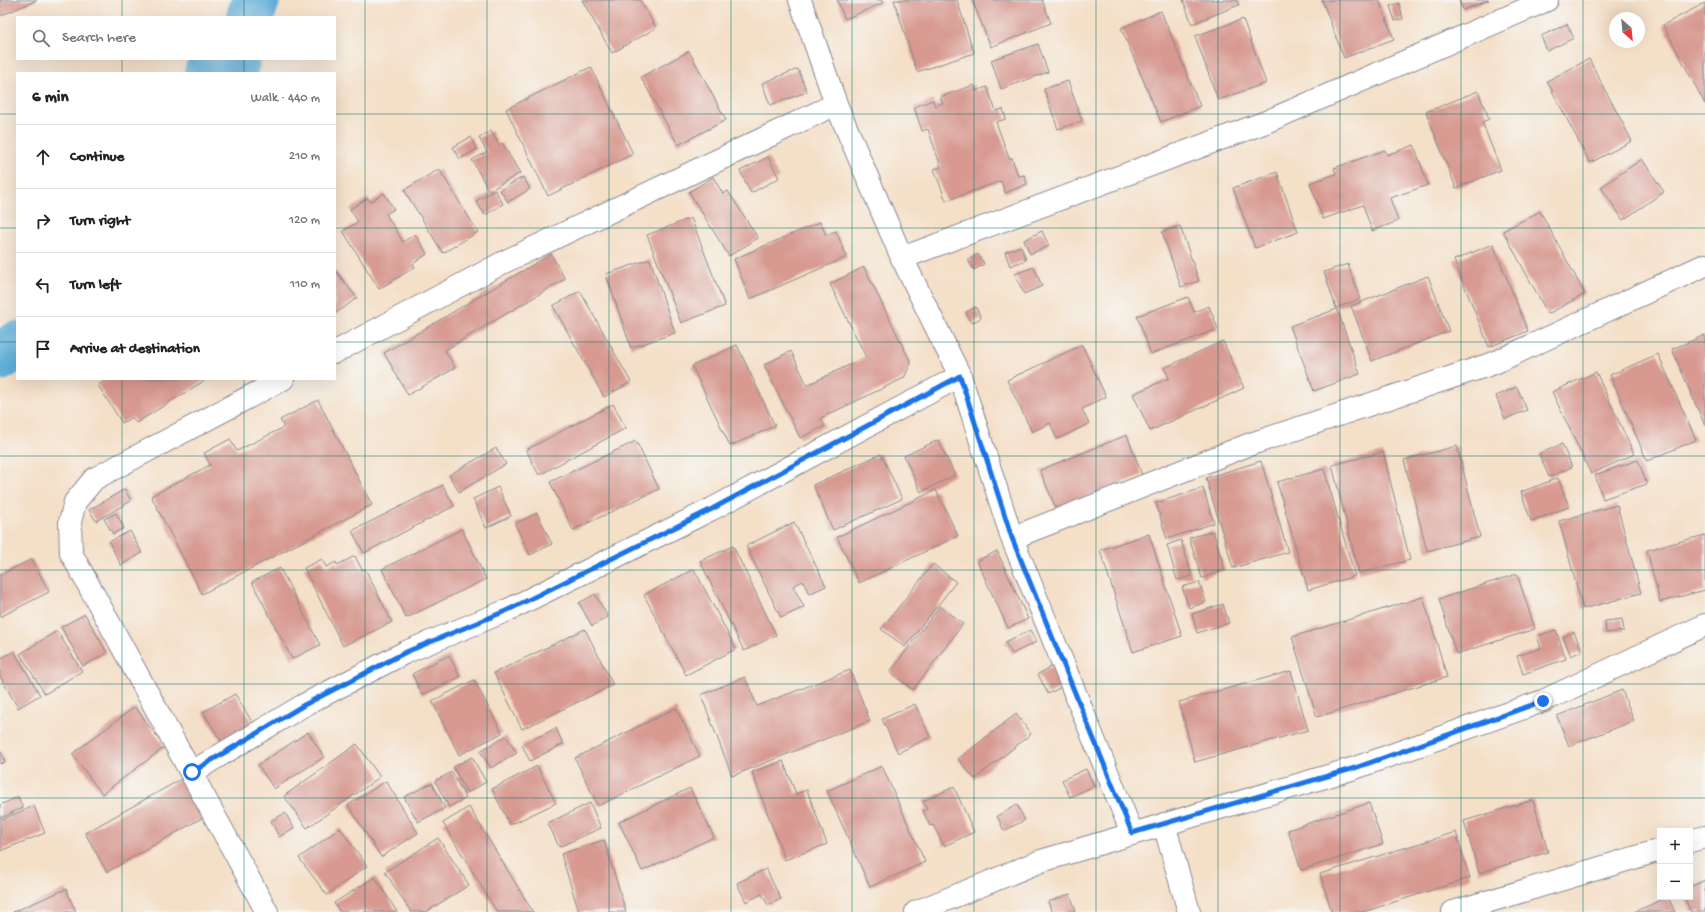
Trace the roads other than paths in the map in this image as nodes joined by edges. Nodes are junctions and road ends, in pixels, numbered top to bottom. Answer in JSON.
{"nodes":[{"id":1,"x":800,"y":0,"type":"edge"},
{"id":2,"x":1547,"y":0,"type":"edge"},
{"id":3,"x":836,"y":104,"type":"junction"},
{"id":4,"x":902,"y":258,"type":"junction"},
{"id":5,"x":1705,"y":265,"type":"edge"},
{"id":6,"x":336,"y":351,"type":"edge"},
{"id":7,"x":960,"y":376,"type":"junction"},
{"id":8,"x":281,"y":380,"type":"edge"},
{"id":9,"x":1012,"y":538,"type":"junction"},
{"id":10,"x":1705,"y":625,"type":"edge"},
{"id":11,"x":192,"y":772,"type":"junction"},
{"id":12,"x":1164,"y":824,"type":"junction"},
{"id":13,"x":1132,"y":833,"type":"junction"},
{"id":14,"x":1705,"y":837,"type":"edge"},
{"id":15,"x":1693,"y":840,"type":"edge"},
{"id":16,"x":1657,"y":851,"type":"edge"},
{"id":17,"x":267,"y":912,"type":"edge"},
{"id":18,"x":916,"y":912,"type":"edge"},
{"id":19,"x":1189,"y":912,"type":"edge"},
{"id":20,"x":1454,"y":912,"type":"edge"}],
"edges":[{"from":1,"to":3,"type":"street"},
{"from":2,"to":4,"type":"street"},
{"from":3,"to":4,"type":"street"},
{"from":3,"to":6,"type":"street"},
{"from":4,"to":7,"type":"street"},
{"from":5,"to":9,"type":"street"},
{"from":7,"to":9,"type":"street"},
{"from":7,"to":11,"type":"street"},
{"from":8,"to":11,"type":"street"},
{"from":9,"to":13,"type":"street"},
{"from":10,"to":12,"type":"street"},
{"from":11,"to":17,"type":"street"},
{"from":12,"to":13,"type":"street"},
{"from":12,"to":19,"type":"street"},
{"from":13,"to":18,"type":"street"},
{"from":14,"to":15,"type":"street"},
{"from":16,"to":20,"type":"street"}]}
